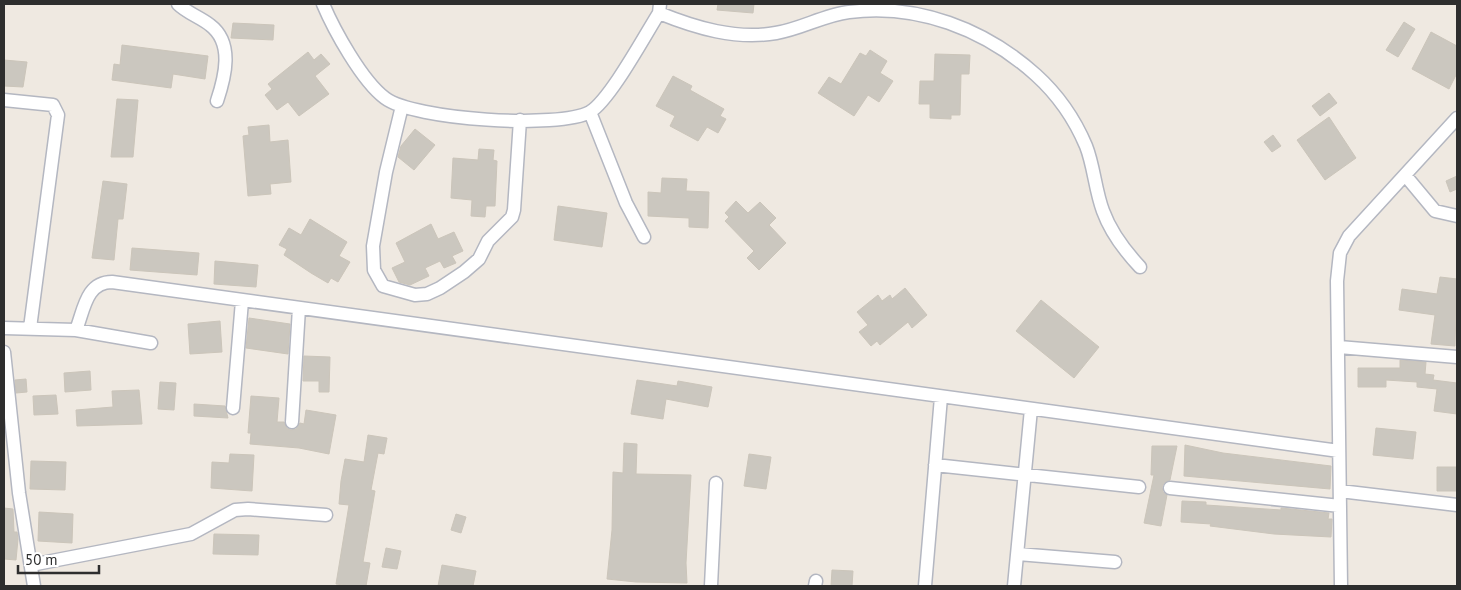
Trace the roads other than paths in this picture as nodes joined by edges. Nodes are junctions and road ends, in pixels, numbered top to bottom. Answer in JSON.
{"nodes":[{"id":1,"x":178,"y":4,"type":"edge"},
{"id":2,"x":323,"y":4,"type":"edge"},
{"id":3,"x":897,"y":7,"type":"edge"},
{"id":4,"x":660,"y":8,"type":"edge"},
{"id":5,"x":4,"y":100,"type":"edge"},
{"id":6,"x":217,"y":101,"type":"dead end"},
{"id":7,"x":402,"y":106,"type":"junction"},
{"id":8,"x":590,"y":112,"type":"junction"},
{"id":9,"x":1457,"y":118,"type":"edge"},
{"id":10,"x":520,"y":120,"type":"junction"},
{"id":11,"x":1451,"y":131,"type":"edge"},
{"id":12,"x":1405,"y":175,"type":"junction"},
{"id":13,"x":1457,"y":216,"type":"edge"},
{"id":14,"x":644,"y":237,"type":"dead end"},
{"id":15,"x":1140,"y":267,"type":"dead end"},
{"id":16,"x":242,"y":301,"type":"junction"},
{"id":17,"x":299,"y":308,"type":"junction"},
{"id":18,"x":4,"y":328,"type":"edge"},
{"id":19,"x":30,"y":328,"type":"junction"},
{"id":20,"x":76,"y":330,"type":"junction"},
{"id":21,"x":150,"y":343,"type":"dead end"},
{"id":22,"x":1338,"y":347,"type":"junction"},
{"id":23,"x":4,"y":352,"type":"edge"},
{"id":24,"x":1457,"y":357,"type":"edge"},
{"id":25,"x":941,"y":397,"type":"junction"},
{"id":26,"x":233,"y":408,"type":"dead end"},
{"id":27,"x":1031,"y":409,"type":"junction"},
{"id":28,"x":292,"y":422,"type":"dead end"},
{"id":29,"x":1339,"y":451,"type":"junction"},
{"id":30,"x":935,"y":465,"type":"junction"},
{"id":31,"x":1025,"y":476,"type":"junction"},
{"id":32,"x":716,"y":483,"type":"dead end"},
{"id":33,"x":1139,"y":487,"type":"dead end"},
{"id":34,"x":1170,"y":488,"type":"dead end"},
{"id":35,"x":1340,"y":491,"type":"junction"},
{"id":36,"x":1457,"y":505,"type":"edge"},
{"id":37,"x":1340,"y":506,"type":"junction"},
{"id":38,"x":326,"y":515,"type":"dead end"},
{"id":39,"x":1018,"y":554,"type":"junction"},
{"id":40,"x":1114,"y":562,"type":"dead end"},
{"id":41,"x":31,"y":565,"type":"junction"},
{"id":42,"x":34,"y":586,"type":"edge"},
{"id":43,"x":711,"y":586,"type":"edge"},
{"id":44,"x":924,"y":586,"type":"edge"},
{"id":45,"x":1014,"y":586,"type":"edge"},
{"id":46,"x":1341,"y":586,"type":"edge"}],
"edges":[{"from":1,"to":6,"type":"street"},
{"from":2,"to":7,"type":"street"},
{"from":3,"to":4,"type":"street"},
{"from":3,"to":15,"type":"street"},
{"from":4,"to":8,"type":"street"},
{"from":5,"to":19,"type":"street"},
{"from":7,"to":10,"type":"street"},
{"from":7,"to":10,"type":"street"},
{"from":8,"to":10,"type":"street"},
{"from":8,"to":14,"type":"street"},
{"from":9,"to":11,"type":"street"},
{"from":11,"to":12,"type":"street"},
{"from":12,"to":13,"type":"street"},
{"from":12,"to":22,"type":"street"},
{"from":16,"to":17,"type":"street"},
{"from":16,"to":20,"type":"street"},
{"from":16,"to":26,"type":"street"},
{"from":17,"to":25,"type":"street"},
{"from":17,"to":28,"type":"street"},
{"from":18,"to":19,"type":"street"},
{"from":19,"to":20,"type":"street"},
{"from":20,"to":21,"type":"street"},
{"from":22,"to":24,"type":"street"},
{"from":22,"to":29,"type":"street"},
{"from":23,"to":41,"type":"street"},
{"from":25,"to":27,"type":"street"},
{"from":25,"to":30,"type":"street"},
{"from":27,"to":29,"type":"street"},
{"from":27,"to":31,"type":"street"},
{"from":29,"to":35,"type":"street"},
{"from":30,"to":31,"type":"street"},
{"from":30,"to":44,"type":"street"},
{"from":31,"to":33,"type":"street"},
{"from":31,"to":39,"type":"street"},
{"from":32,"to":43,"type":"street"},
{"from":34,"to":37,"type":"street"},
{"from":35,"to":36,"type":"street"},
{"from":35,"to":37,"type":"street"},
{"from":37,"to":46,"type":"street"},
{"from":38,"to":41,"type":"street"},
{"from":39,"to":40,"type":"street"},
{"from":39,"to":45,"type":"street"},
{"from":41,"to":42,"type":"street"}]}
